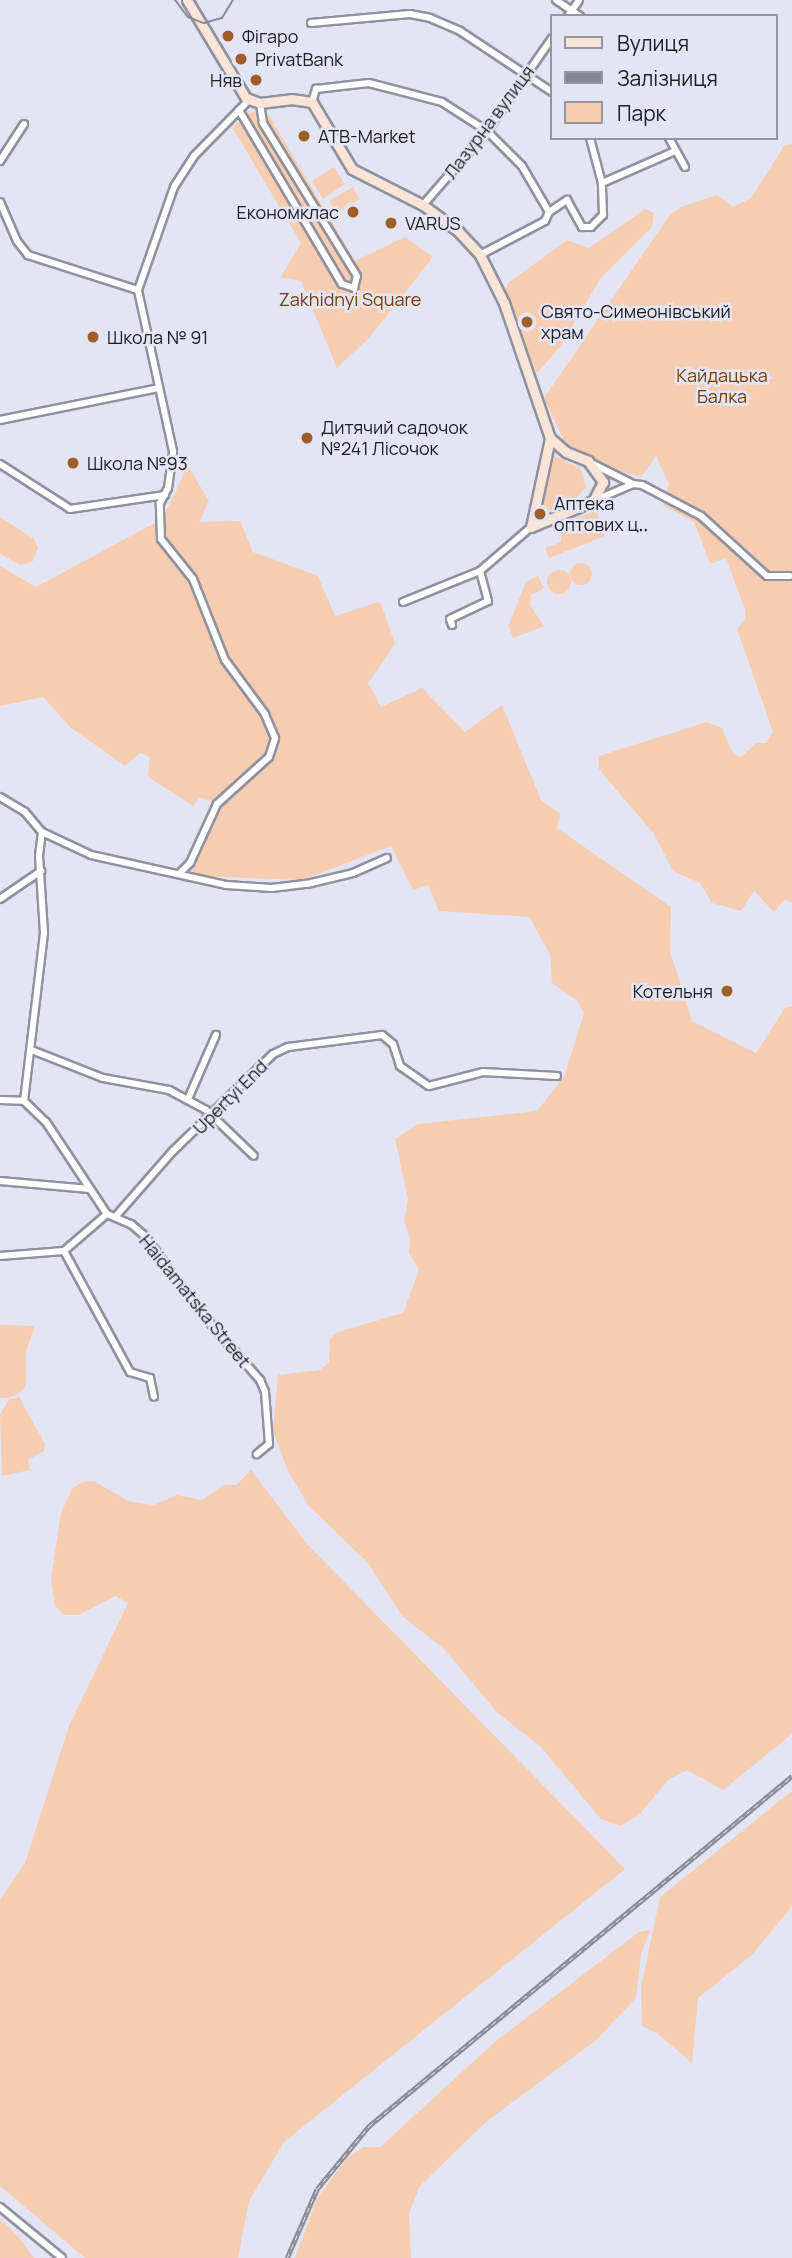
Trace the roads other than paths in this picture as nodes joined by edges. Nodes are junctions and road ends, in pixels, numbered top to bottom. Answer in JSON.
{"nodes":[{"id":1,"x":187,"y":0,"type":"edge"},
{"id":2,"x":556,"y":0,"type":"edge"},
{"id":3,"x":579,"y":0,"type":"edge"},
{"id":4,"x":570,"y":13,"type":"edge"},
{"id":5,"x":311,"y":23,"type":"dead end"},
{"id":6,"x":550,"y":41,"type":"edge"},
{"id":7,"x":527,"y":73,"type":"junction"},
{"id":8,"x":550,"y":90,"type":"edge"},
{"id":9,"x":249,"y":100,"type":"junction"},
{"id":10,"x":312,"y":102,"type":"junction"},
{"id":11,"x":260,"y":103,"type":"junction"},
{"id":12,"x":239,"y":110,"type":"junction"},
{"id":13,"x":24,"y":124,"type":"dead end"},
{"id":14,"x":487,"y":131,"type":"junction"},
{"id":15,"x":591,"y":140,"type":"edge"},
{"id":16,"x":670,"y":140,"type":"edge"},
{"id":17,"x":675,"y":151,"type":"junction"},
{"id":18,"x":0,"y":161,"type":"edge"},
{"id":19,"x":685,"y":167,"type":"dead end"},
{"id":20,"x":602,"y":183,"type":"junction"},
{"id":21,"x":0,"y":202,"type":"edge"},
{"id":22,"x":424,"y":205,"type":"junction"},
{"id":23,"x":549,"y":212,"type":"junction"},
{"id":24,"x":480,"y":256,"type":"junction"},
{"id":25,"x":138,"y":290,"type":"junction"},
{"id":26,"x":158,"y":388,"type":"junction"},
{"id":27,"x":0,"y":421,"type":"edge"},
{"id":28,"x":550,"y":438,"type":"junction"},
{"id":29,"x":588,"y":461,"type":"junction"},
{"id":30,"x":0,"y":464,"type":"edge"},
{"id":31,"x":633,"y":484,"type":"junction"},
{"id":32,"x":164,"y":495,"type":"junction"},
{"id":33,"x":593,"y":501,"type":"junction"},
{"id":34,"x":531,"y":527,"type":"junction"},
{"id":35,"x":480,"y":571,"type":"junction"},
{"id":36,"x":790,"y":576,"type":"dead end"},
{"id":37,"x":403,"y":602,"type":"dead end"},
{"id":38,"x":452,"y":625,"type":"dead end"},
{"id":39,"x":0,"y":797,"type":"edge"},
{"id":40,"x":42,"y":832,"type":"junction"},
{"id":41,"x":387,"y":858,"type":"dead end"},
{"id":42,"x":41,"y":871,"type":"junction"},
{"id":43,"x":179,"y":874,"type":"junction"},
{"id":44,"x":0,"y":899,"type":"edge"},
{"id":45,"x":216,"y":1035,"type":"dead end"},
{"id":46,"x":34,"y":1051,"type":"junction"},
{"id":47,"x":557,"y":1076,"type":"dead end"},
{"id":48,"x":188,"y":1099,"type":"junction"},
{"id":49,"x":0,"y":1100,"type":"edge"},
{"id":50,"x":24,"y":1101,"type":"junction"},
{"id":51,"x":211,"y":1115,"type":"junction"},
{"id":52,"x":254,"y":1156,"type":"dead end"},
{"id":53,"x":0,"y":1181,"type":"edge"},
{"id":54,"x":90,"y":1189,"type":"junction"},
{"id":55,"x":107,"y":1214,"type":"junction"},
{"id":56,"x":116,"y":1216,"type":"junction"},
{"id":57,"x":64,"y":1251,"type":"junction"},
{"id":58,"x":0,"y":1256,"type":"edge"},
{"id":59,"x":154,"y":1397,"type":"dead end"},
{"id":60,"x":257,"y":1454,"type":"dead end"},
{"id":61,"x":0,"y":2207,"type":"edge"},
{"id":62,"x":62,"y":2258,"type":"edge"}],
"edges":[{"from":1,"to":9,"type":"street"},
{"from":2,"to":4,"type":"street"},
{"from":3,"to":4,"type":"street"},
{"from":5,"to":7,"type":"street"},
{"from":6,"to":7,"type":"street","name":"Лазурна вулиця"},
{"from":7,"to":8,"type":"street"},
{"from":7,"to":14,"type":"street","name":"Лазурна вулиця"},
{"from":9,"to":11,"type":"street"},
{"from":9,"to":12,"type":"street"},
{"from":10,"to":11,"type":"street"},
{"from":10,"to":14,"type":"street"},
{"from":10,"to":22,"type":"street"},
{"from":11,"to":12,"type":"street"},
{"from":12,"to":25,"type":"street"},
{"from":13,"to":18,"type":"street"},
{"from":14,"to":22,"type":"street","name":"Лазурна вулиця"},
{"from":14,"to":23,"type":"street"},
{"from":15,"to":20,"type":"street"},
{"from":16,"to":17,"type":"street"},
{"from":17,"to":19,"type":"street"},
{"from":17,"to":20,"type":"street"},
{"from":20,"to":23,"type":"street"},
{"from":21,"to":25,"type":"street"},
{"from":22,"to":24,"type":"street"},
{"from":23,"to":24,"type":"street"},
{"from":24,"to":28,"type":"street"},
{"from":25,"to":26,"type":"street"},
{"from":26,"to":27,"type":"street"},
{"from":26,"to":32,"type":"street"},
{"from":28,"to":29,"type":"street"},
{"from":28,"to":34,"type":"street"},
{"from":29,"to":31,"type":"street"},
{"from":29,"to":33,"type":"street"},
{"from":30,"to":32,"type":"street"},
{"from":31,"to":33,"type":"street"},
{"from":31,"to":36,"type":"street"},
{"from":32,"to":43,"type":"street"},
{"from":33,"to":34,"type":"street"},
{"from":34,"to":35,"type":"street"},
{"from":35,"to":37,"type":"street"},
{"from":35,"to":38,"type":"street"},
{"from":39,"to":40,"type":"street"},
{"from":40,"to":42,"type":"street"},
{"from":40,"to":43,"type":"street"},
{"from":41,"to":43,"type":"street"},
{"from":42,"to":44,"type":"street"},
{"from":42,"to":46,"type":"street"},
{"from":45,"to":48,"type":"street"},
{"from":46,"to":48,"type":"street"},
{"from":46,"to":50,"type":"street"},
{"from":47,"to":51,"type":"street","name":"Upertyi End"},
{"from":48,"to":51,"type":"street"},
{"from":49,"to":50,"type":"street"},
{"from":50,"to":54,"type":"street"},
{"from":51,"to":52,"type":"street"},
{"from":51,"to":56,"type":"street","name":"Upertyi End"},
{"from":53,"to":54,"type":"street"},
{"from":54,"to":55,"type":"street"},
{"from":55,"to":56,"type":"street","name":"Haidamatska Street"},
{"from":55,"to":57,"type":"street"},
{"from":56,"to":60,"type":"street","name":"Haidamatska Street"},
{"from":57,"to":58,"type":"street"},
{"from":57,"to":59,"type":"street"},
{"from":61,"to":62,"type":"street"}]}
